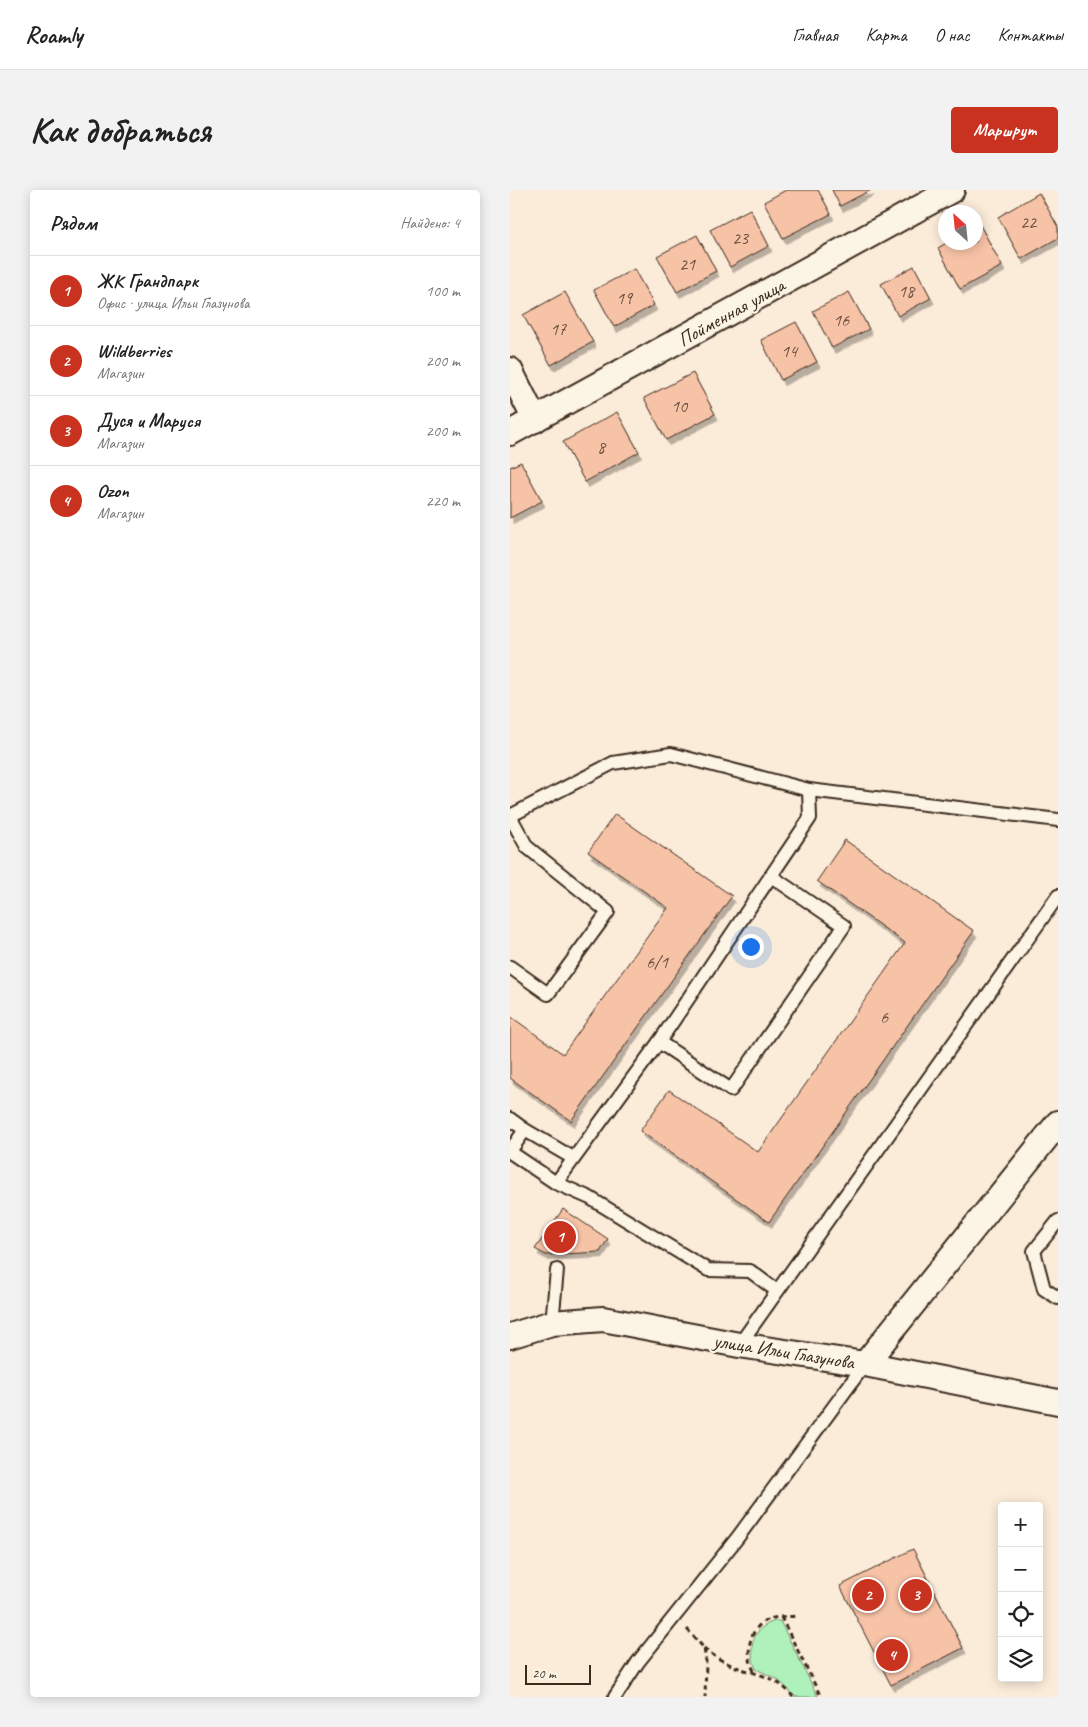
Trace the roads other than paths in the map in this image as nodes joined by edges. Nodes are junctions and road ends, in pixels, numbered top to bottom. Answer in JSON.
{"nodes":[{"id":1,"x":952,"y":190,"type":"edge"},
{"id":2,"x":510,"y":370,"type":"edge"},
{"id":3,"x":535,"y":420,"type":"junction"},
{"id":4,"x":510,"y":433,"type":"edge"},
{"id":5,"x":809,"y":790,"type":"junction"},
{"id":6,"x":510,"y":816,"type":"edge"},
{"id":7,"x":1058,"y":820,"type":"edge"},
{"id":8,"x":771,"y":876,"type":"junction"},
{"id":9,"x":1058,"y":896,"type":"edge"},
{"id":10,"x":510,"y":967,"type":"edge"},
{"id":11,"x":659,"y":1042,"type":"junction"},
{"id":12,"x":510,"y":1119,"type":"edge"},
{"id":13,"x":1058,"y":1123,"type":"edge"},
{"id":14,"x":526,"y":1130,"type":"junction"},
{"id":15,"x":510,"y":1152,"type":"edge"},
{"id":16,"x":573,"y":1158,"type":"junction"},
{"id":17,"x":556,"y":1183,"type":"junction"},
{"id":18,"x":1058,"y":1221,"type":"edge"},
{"id":19,"x":557,"y":1270,"type":"dead end"},
{"id":20,"x":777,"y":1291,"type":"junction"},
{"id":21,"x":1058,"y":1298,"type":"edge"},
{"id":22,"x":552,"y":1322,"type":"junction"},
{"id":23,"x":510,"y":1336,"type":"edge"},
{"id":24,"x":739,"y":1345,"type":"junction"},
{"id":25,"x":865,"y":1364,"type":"junction"},
{"id":26,"x":1058,"y":1402,"type":"edge"},
{"id":27,"x":616,"y":1697,"type":"edge"}],
"edges":[{"from":1,"to":3,"type":"street","name":"Пойменная улица"},
{"from":2,"to":3,"type":"street"},
{"from":3,"to":4,"type":"street","name":"Пойменная улица"},
{"from":5,"to":6,"type":"lane"},
{"from":5,"to":7,"type":"lane"},
{"from":5,"to":8,"type":"lane"},
{"from":6,"to":10,"type":"lane"},
{"from":8,"to":11,"type":"lane"},
{"from":8,"to":11,"type":"lane"},
{"from":9,"to":20,"type":"lane"},
{"from":11,"to":16,"type":"lane"},
{"from":12,"to":14,"type":"lane"},
{"from":13,"to":25,"type":"street"},
{"from":14,"to":15,"type":"lane"},
{"from":14,"to":16,"type":"lane"},
{"from":15,"to":17,"type":"lane"},
{"from":16,"to":17,"type":"lane"},
{"from":17,"to":20,"type":"lane"},
{"from":18,"to":21,"type":"lane"},
{"from":19,"to":22,"type":"lane"},
{"from":20,"to":24,"type":"lane"},
{"from":22,"to":23,"type":"street","name":"улица Ильи Глазунова"},
{"from":22,"to":24,"type":"street","name":"улица Ильи Глазунова"},
{"from":24,"to":25,"type":"street","name":"улица Ильи Глазунова"},
{"from":25,"to":26,"type":"street","name":"улица Ильи Глазунова"},
{"from":25,"to":27,"type":"lane"}]}
